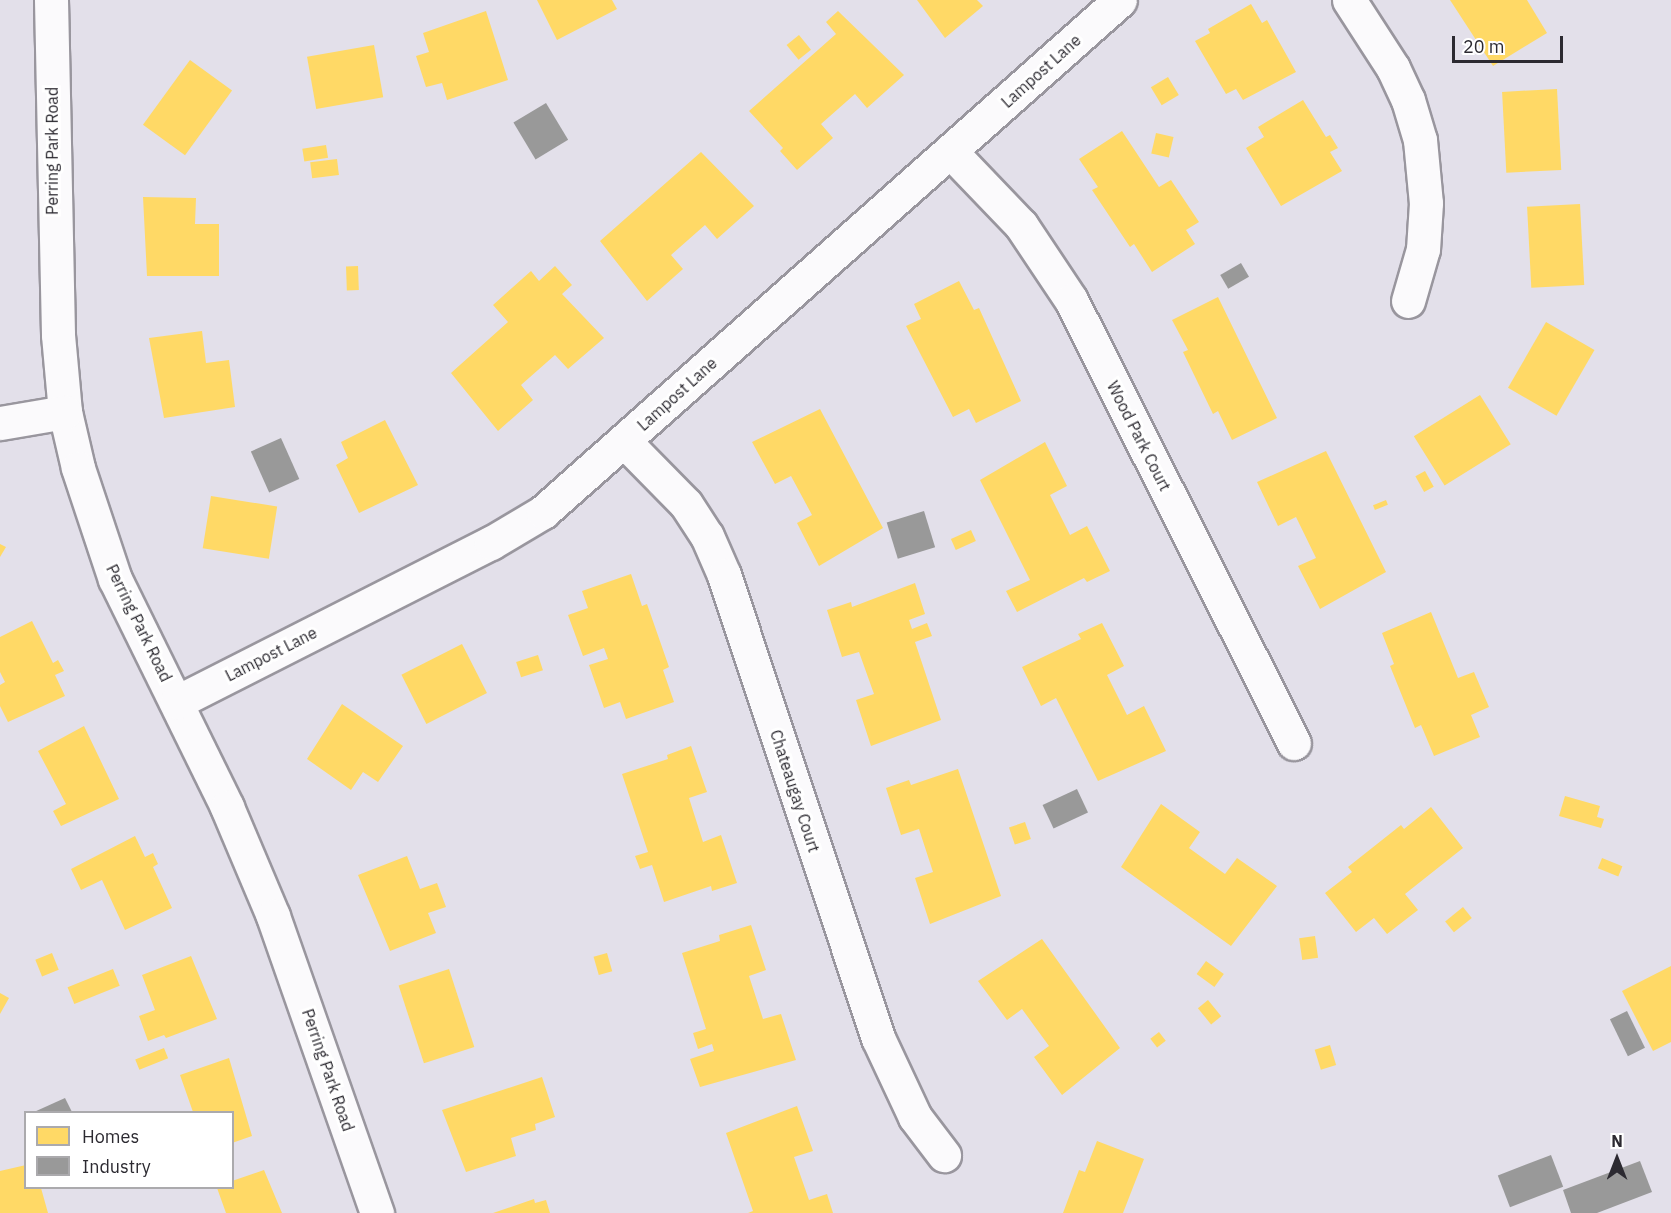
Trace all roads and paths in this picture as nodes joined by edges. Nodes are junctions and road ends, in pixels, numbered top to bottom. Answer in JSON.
{"nodes":[{"id":1,"x":51,"y":0,"type":"edge"},
{"id":2,"x":1120,"y":0,"type":"edge"},
{"id":3,"x":1350,"y":0,"type":"edge"},
{"id":4,"x":950,"y":151,"type":"junction"},
{"id":5,"x":1408,"y":302,"type":"dead end"},
{"id":6,"x":65,"y":412,"type":"junction"},
{"id":7,"x":0,"y":423,"type":"edge"},
{"id":8,"x":624,"y":441,"type":"junction"},
{"id":9,"x":177,"y":702,"type":"junction"},
{"id":10,"x":1294,"y":743,"type":"dead end"},
{"id":11,"x":945,"y":1155,"type":"dead end"},
{"id":12,"x":377,"y":1213,"type":"edge"}],
"edges":[{"from":1,"to":6,"type":"street","name":"Perring Park Road"},
{"from":2,"to":4,"type":"street","name":"Lampost Lane"},
{"from":3,"to":5,"type":"street"},
{"from":4,"to":8,"type":"street","name":"Lampost Lane"},
{"from":4,"to":10,"type":"street","name":"Wood Park Court"},
{"from":6,"to":7,"type":"street"},
{"from":6,"to":9,"type":"street","name":"Perring Park Road"},
{"from":8,"to":9,"type":"street","name":"Lampost Lane"},
{"from":8,"to":11,"type":"street","name":"Chateaugay Court"},
{"from":9,"to":12,"type":"street","name":"Perring Park Road"}]}
